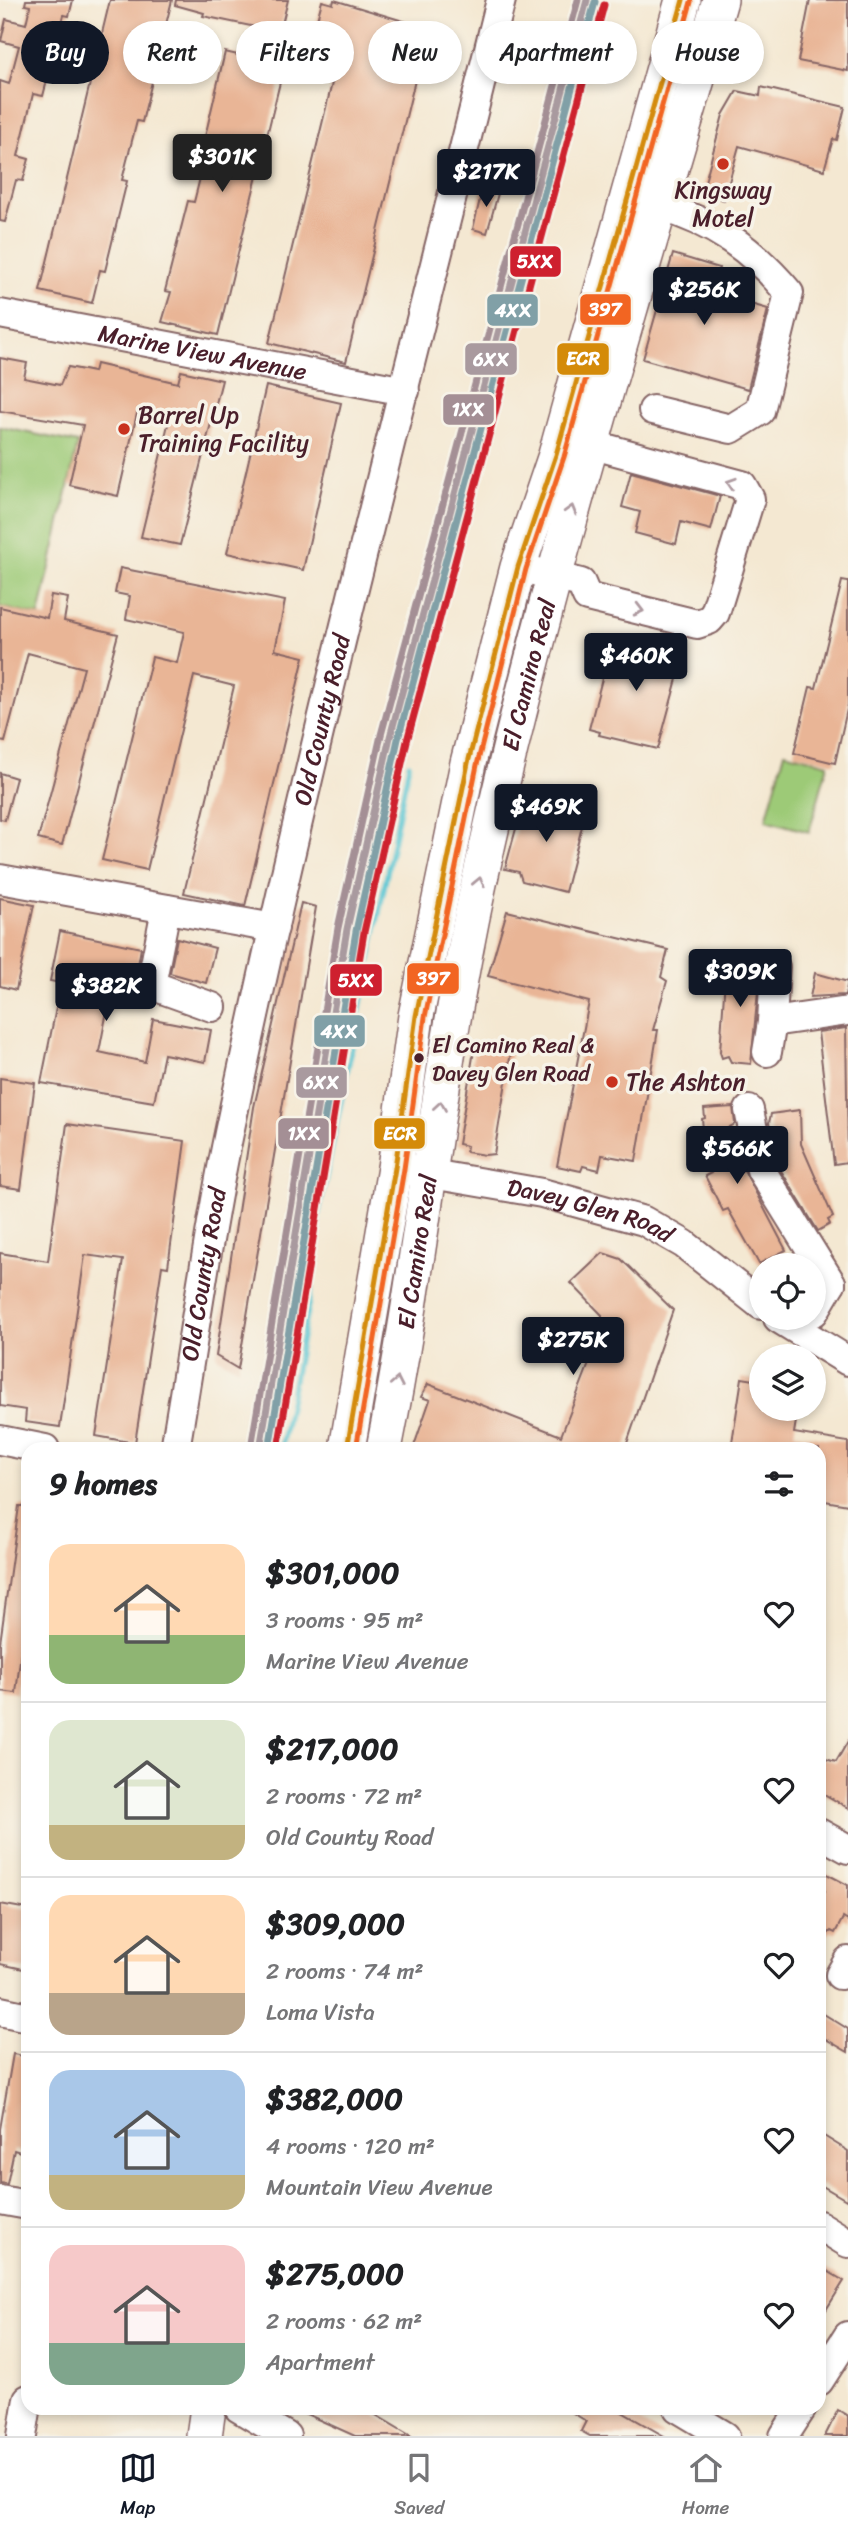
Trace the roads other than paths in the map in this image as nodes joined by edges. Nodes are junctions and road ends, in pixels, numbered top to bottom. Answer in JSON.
{"nodes":[{"id":1,"x":501,"y":0,"type":"edge"},
{"id":2,"x":683,"y":0,"type":"edge"},
{"id":3,"x":720,"y":0,"type":"edge"},
{"id":4,"x":659,"y":206,"type":"junction"},
{"id":5,"x":0,"y":314,"type":"edge"},
{"id":6,"x":405,"y":391,"type":"junction"},
{"id":7,"x":653,"y":410,"type":"dead end"},
{"id":8,"x":590,"y":444,"type":"junction"},
{"id":9,"x":518,"y":567,"type":"junction"},
{"id":10,"x":567,"y":579,"type":"junction"},
{"id":11,"x":0,"y":879,"type":"edge"},
{"id":12,"x":166,"y":909,"type":"junction"},
{"id":13,"x":275,"y":928,"type":"junction"},
{"id":14,"x":775,"y":967,"type":"dead end"},
{"id":15,"x":212,"y":1007,"type":"dead end"},
{"id":16,"x":848,"y":1011,"type":"edge"},
{"id":17,"x":772,"y":1022,"type":"junction"},
{"id":18,"x":766,"y":1052,"type":"dead end"},
{"id":19,"x":749,"y":1110,"type":"dead end"},
{"id":20,"x":395,"y":1168,"type":"junction"},
{"id":21,"x":430,"y":1174,"type":"junction"},
{"id":22,"x":840,"y":1284,"type":"edge"},
{"id":23,"x":749,"y":1296,"type":"edge"},
{"id":24,"x":826,"y":1297,"type":"edge"},
{"id":25,"x":811,"y":1330,"type":"edge"},
{"id":26,"x":848,"y":1362,"type":"edge"},
{"id":27,"x":0,"y":1440,"type":"edge"},
{"id":28,"x":176,"y":1442,"type":"edge"},
{"id":29,"x":347,"y":1442,"type":"edge"},
{"id":30,"x":385,"y":1442,"type":"edge"},
{"id":31,"x":21,"y":1444,"type":"edge"},
{"id":32,"x":826,"y":1837,"type":"edge"},
{"id":33,"x":848,"y":1849,"type":"edge"},
{"id":34,"x":0,"y":2011,"type":"edge"},
{"id":35,"x":21,"y":2016,"type":"edge"},
{"id":36,"x":0,"y":2200,"type":"edge"},
{"id":37,"x":21,"y":2204,"type":"edge"},
{"id":38,"x":826,"y":2229,"type":"edge"},
{"id":39,"x":848,"y":2243,"type":"edge"},
{"id":40,"x":848,"y":2336,"type":"edge"},
{"id":41,"x":826,"y":2370,"type":"edge"},
{"id":42,"x":25,"y":2415,"type":"edge"},
{"id":43,"x":207,"y":2415,"type":"edge"},
{"id":44,"x":251,"y":2415,"type":"edge"},
{"id":45,"x":690,"y":2415,"type":"edge"},
{"id":46,"x":798,"y":2415,"type":"edge"},
{"id":47,"x":22,"y":2436,"type":"edge"},
{"id":48,"x":204,"y":2436,"type":"edge"},
{"id":49,"x":286,"y":2436,"type":"edge"},
{"id":50,"x":724,"y":2436,"type":"edge"},
{"id":51,"x":784,"y":2436,"type":"edge"}],
"edges":[{"from":1,"to":6,"type":"street","name":"Old County Road"},
{"from":2,"to":9,"type":"main road","name":"El Camino Real"},
{"from":3,"to":4,"type":"main road","name":"El Camino Real"},
{"from":4,"to":7,"type":"street"},
{"from":4,"to":8,"type":"main road","name":"El Camino Real"},
{"from":5,"to":6,"type":"street","name":"Marine View Avenue"},
{"from":6,"to":13,"type":"street","name":"Old County Road"},
{"from":10,"to":8,"type":"main road","name":"El Camino Real","one_way":true},
{"from":10,"to":8,"type":"street","one_way":true},
{"from":9,"to":10,"type":"street"},
{"from":9,"to":20,"type":"main road","name":"El Camino Real"},
{"from":21,"to":10,"type":"main road","name":"El Camino Real","one_way":true},
{"from":11,"to":12,"type":"street"},
{"from":12,"to":13,"type":"street"},
{"from":12,"to":15,"type":"street"},
{"from":13,"to":28,"type":"street","name":"Old County Road"},
{"from":14,"to":17,"type":"street"},
{"from":16,"to":17,"type":"street"},
{"from":17,"to":18,"type":"street"},
{"from":19,"to":22,"type":"street"},
{"from":20,"to":21,"type":"street","name":"Davey Glen Road"},
{"from":20,"to":29,"type":"main road","name":"El Camino Real"},
{"from":21,"to":23,"type":"street","name":"Davey Glen Road"},
{"from":30,"to":21,"type":"main road","name":"El Camino Real","one_way":true},
{"from":22,"to":24,"type":"street"},
{"from":25,"to":26,"type":"street"},
{"from":27,"to":31,"type":"street"},
{"from":32,"to":33,"type":"street"},
{"from":34,"to":35,"type":"street"},
{"from":36,"to":37,"type":"street"},
{"from":38,"to":39,"type":"street"},
{"from":40,"to":41,"type":"street"},
{"from":42,"to":47,"type":"street"},
{"from":43,"to":48,"type":"main road"},
{"from":44,"to":49,"type":"street"},
{"from":45,"to":50,"type":"street"},
{"from":46,"to":51,"type":"street"}]}
